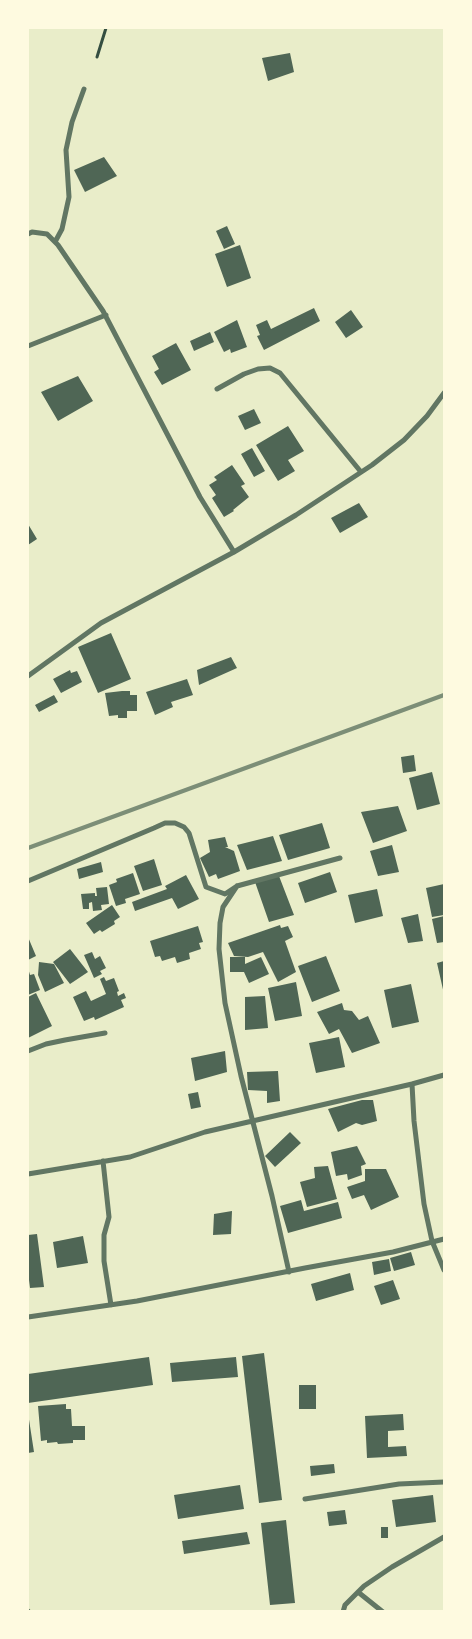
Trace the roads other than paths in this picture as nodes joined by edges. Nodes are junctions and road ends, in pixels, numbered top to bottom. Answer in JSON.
{"nodes":[{"id":1,"x":84,"y":89,"type":"dead end"},
{"id":2,"x":28,"y":234,"type":"edge"},
{"id":3,"x":55,"y":242,"type":"junction"},
{"id":4,"x":106,"y":315,"type":"junction"},
{"id":5,"x":28,"y":346,"type":"edge"},
{"id":6,"x":217,"y":389,"type":"dead end"},
{"id":7,"x":444,"y":393,"type":"edge"},
{"id":8,"x":361,"y":472,"type":"junction"},
{"id":9,"x":234,"y":552,"type":"junction"},
{"id":10,"x":28,"y":676,"type":"edge"},
{"id":11,"x":340,"y":858,"type":"dead end"},
{"id":12,"x":28,"y":881,"type":"edge"},
{"id":13,"x":237,"y":886,"type":"junction"},
{"id":14,"x":105,"y":1033,"type":"dead end"},
{"id":15,"x":28,"y":1051,"type":"edge"},
{"id":16,"x":444,"y":1075,"type":"edge"},
{"id":17,"x":412,"y":1084,"type":"junction"},
{"id":18,"x":252,"y":1120,"type":"junction"},
{"id":19,"x":103,"y":1161,"type":"junction"},
{"id":20,"x":28,"y":1174,"type":"edge"},
{"id":21,"x":444,"y":1239,"type":"edge"},
{"id":22,"x":432,"y":1242,"type":"junction"},
{"id":23,"x":444,"y":1270,"type":"edge"},
{"id":24,"x":289,"y":1272,"type":"junction"},
{"id":25,"x":111,"y":1305,"type":"junction"},
{"id":26,"x":28,"y":1317,"type":"edge"},
{"id":27,"x":444,"y":1482,"type":"edge"},
{"id":28,"x":305,"y":1500,"type":"dead end"},
{"id":29,"x":444,"y":1537,"type":"edge"},
{"id":30,"x":358,"y":1592,"type":"junction"},
{"id":31,"x":343,"y":1612,"type":"edge"},
{"id":32,"x":384,"y":1612,"type":"edge"}],
"edges":[{"from":1,"to":3,"type":"street"},
{"from":2,"to":3,"type":"street"},
{"from":3,"to":4,"type":"street"},
{"from":4,"to":5,"type":"street"},
{"from":4,"to":9,"type":"street"},
{"from":6,"to":8,"type":"street"},
{"from":7,"to":8,"type":"street"},
{"from":8,"to":9,"type":"street"},
{"from":9,"to":10,"type":"street"},
{"from":11,"to":13,"type":"street"},
{"from":12,"to":13,"type":"street"},
{"from":13,"to":18,"type":"street"},
{"from":14,"to":15,"type":"street"},
{"from":16,"to":17,"type":"street"},
{"from":17,"to":18,"type":"street"},
{"from":17,"to":22,"type":"street"},
{"from":18,"to":19,"type":"street"},
{"from":18,"to":24,"type":"street"},
{"from":19,"to":20,"type":"street"},
{"from":19,"to":25,"type":"street"},
{"from":21,"to":22,"type":"street"},
{"from":22,"to":23,"type":"street"},
{"from":22,"to":24,"type":"street"},
{"from":24,"to":25,"type":"street"},
{"from":25,"to":26,"type":"street"},
{"from":27,"to":28,"type":"street"},
{"from":29,"to":30,"type":"street"},
{"from":30,"to":31,"type":"street"},
{"from":30,"to":32,"type":"street"}]}
